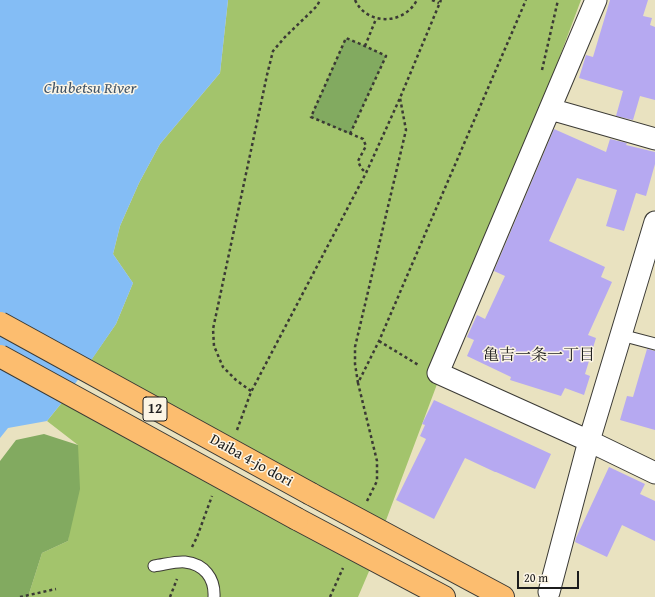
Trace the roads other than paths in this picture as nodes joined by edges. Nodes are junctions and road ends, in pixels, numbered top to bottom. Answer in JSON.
{"nodes":[{"id":1,"x":596,"y":0,"type":"edge"},
{"id":2,"x":550,"y":109,"type":"junction"},
{"id":3,"x":655,"y":139,"type":"edge"},
{"id":4,"x":655,"y":222,"type":"edge"},
{"id":5,"x":0,"y":323,"type":"edge"},
{"id":6,"x":621,"y":335,"type":"junction"},
{"id":7,"x":655,"y":344,"type":"edge"},
{"id":8,"x":0,"y":356,"type":"edge"},
{"id":9,"x":589,"y":441,"type":"junction"},
{"id":10,"x":655,"y":473,"type":"edge"},
{"id":11,"x":154,"y":566,"type":"dead end"},
{"id":12,"x":549,"y":592,"type":"dead end"},
{"id":13,"x":214,"y":597,"type":"edge"},
{"id":14,"x":444,"y":597,"type":"edge"},
{"id":15,"x":503,"y":597,"type":"edge"}],
"edges":[{"from":1,"to":2,"type":"street"},
{"from":2,"to":3,"type":"street"},
{"from":2,"to":9,"type":"street"},
{"from":4,"to":6,"type":"street"},
{"from":5,"to":15,"type":"highway","name":"Daiba 4-jo dori","number":"12","bridge":true},
{"from":6,"to":7,"type":"lane"},
{"from":6,"to":9,"type":"street"},
{"from":8,"to":14,"type":"highway","name":"Daiba 4-jo dori","number":"12","bridge":true},
{"from":9,"to":10,"type":"street"},
{"from":9,"to":12,"type":"street"},
{"from":11,"to":13,"type":"lane"}]}
